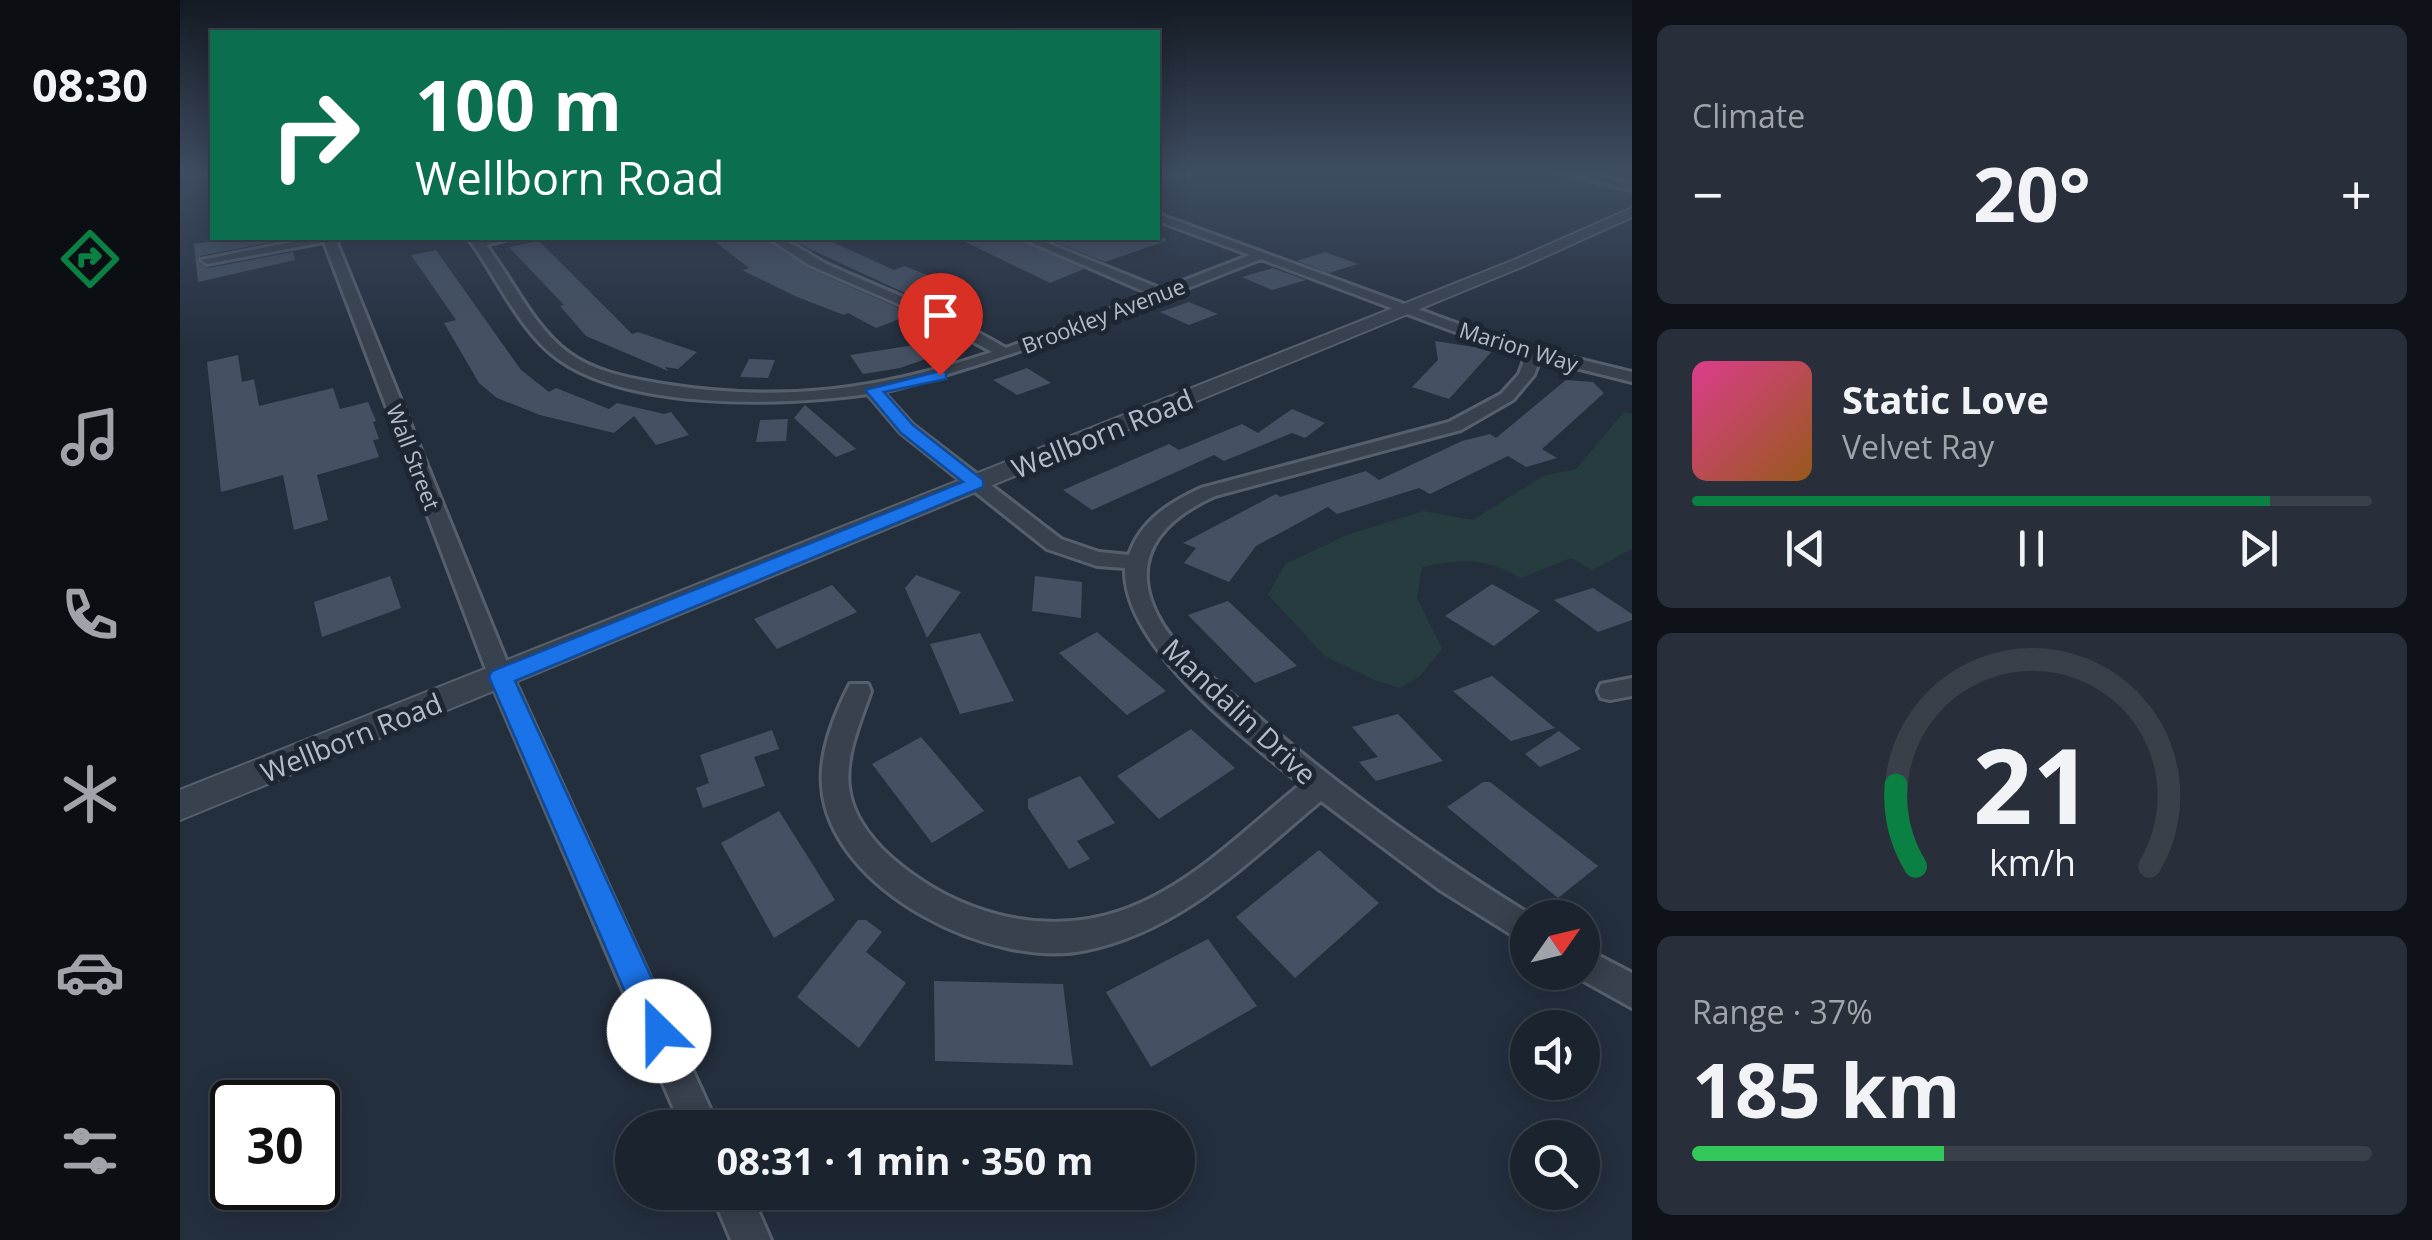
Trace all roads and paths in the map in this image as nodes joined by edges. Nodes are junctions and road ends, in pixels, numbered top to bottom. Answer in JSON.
{"nodes":[{"id":1,"x":1188,"y":229,"type":"edge"},
{"id":2,"x":1593,"y":229,"type":"edge"},
{"id":3,"x":317,"y":240,"type":"edge"},
{"id":4,"x":329,"y":240,"type":"edge"},
{"id":5,"x":476,"y":240,"type":"edge"},
{"id":6,"x":776,"y":240,"type":"edge"},
{"id":7,"x":1031,"y":240,"type":"edge"},
{"id":8,"x":1261,"y":255,"type":"junction"},
{"id":9,"x":206,"y":260,"type":"dead end"},
{"id":10,"x":1160,"y":293,"type":"junction"},
{"id":11,"x":1407,"y":309,"type":"junction"},
{"id":12,"x":1004,"y":353,"type":"junction"},
{"id":13,"x":1534,"y":354,"type":"junction"},
{"id":14,"x":1632,"y":377,"type":"edge"},
{"id":15,"x":873,"y":390,"type":"junction"},
{"id":16,"x":976,"y":484,"type":"junction"},
{"id":17,"x":1136,"y":562,"type":"junction"},
{"id":18,"x":501,"y":677,"type":"junction"},
{"id":19,"x":859,"y":690,"type":"dead end"},
{"id":20,"x":1319,"y":786,"type":"junction"},
{"id":21,"x":180,"y":805,"type":"edge"},
{"id":22,"x":1510,"y":919,"type":"edge"},
{"id":23,"x":1600,"y":973,"type":"edge"},
{"id":24,"x":1632,"y":991,"type":"edge"},
{"id":25,"x":694,"y":1110,"type":"edge"},
{"id":26,"x":738,"y":1210,"type":"edge"},
{"id":27,"x":751,"y":1240,"type":"edge"}],
"edges":[{"from":1,"to":8,"type":"street","name":"Marion Way"},
{"from":2,"to":11,"type":"street","name":"Wellborn Road"},
{"from":3,"to":9,"type":"street"},
{"from":4,"to":18,"type":"street","name":"Wall Street"},
{"from":5,"to":15,"type":"street","name":"Brookley Avenue"},
{"from":6,"to":12,"type":"street"},
{"from":7,"to":10,"type":"street"},
{"from":8,"to":10,"type":"street","name":"Brookley Avenue"},
{"from":8,"to":11,"type":"street","name":"Marion Way"},
{"from":10,"to":12,"type":"street","name":"Brookley Avenue"},
{"from":11,"to":13,"type":"street","name":"Marion Way"},
{"from":11,"to":16,"type":"street","name":"Wellborn Road"},
{"from":12,"to":15,"type":"street","name":"Brookley Avenue"},
{"from":13,"to":14,"type":"street","name":"Marion Way"},
{"from":13,"to":17,"type":"street"},
{"from":15,"to":16,"type":"street"},
{"from":16,"to":17,"type":"street"},
{"from":16,"to":18,"type":"street","name":"Wellborn Road"},
{"from":17,"to":20,"type":"street","name":"Mandalin Drive"},
{"from":18,"to":21,"type":"street","name":"Wellborn Road"},
{"from":18,"to":25,"type":"street","name":"Wall Street"},
{"from":19,"to":20,"type":"street"},
{"from":20,"to":22,"type":"street","name":"Mandalin Drive"},
{"from":23,"to":24,"type":"street"},
{"from":26,"to":27,"type":"street"}]}
